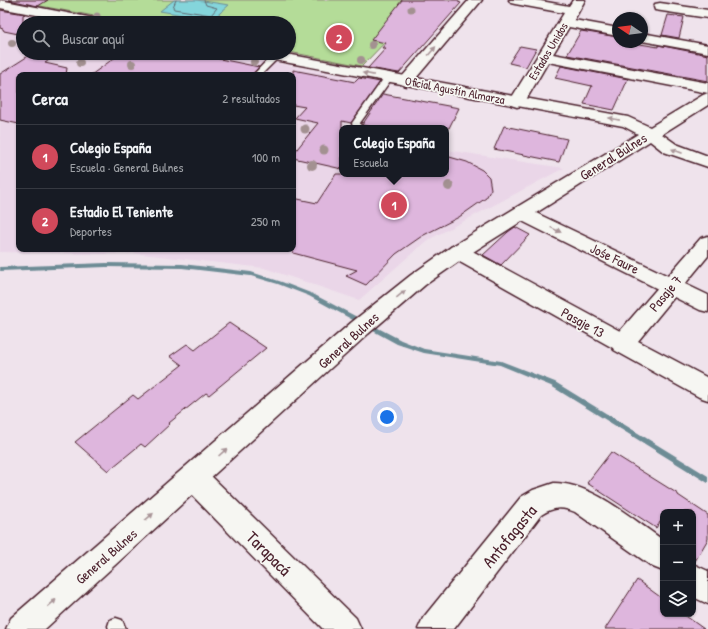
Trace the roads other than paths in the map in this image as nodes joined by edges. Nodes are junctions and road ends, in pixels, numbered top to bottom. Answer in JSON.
{"nodes":[{"id":1,"x":476,"y":0,"type":"edge"},
{"id":2,"x":515,"y":0,"type":"edge"},
{"id":3,"x":662,"y":3,"type":"edge"},
{"id":4,"x":0,"y":4,"type":"edge"},
{"id":5,"x":572,"y":11,"type":"edge"},
{"id":6,"x":708,"y":14,"type":"edge"},
{"id":7,"x":62,"y":16,"type":"edge"},
{"id":8,"x":612,"y":29,"type":"edge"},
{"id":9,"x":650,"y":30,"type":"edge"},
{"id":10,"x":708,"y":49,"type":"edge"},
{"id":11,"x":544,"y":57,"type":"junction"},
{"id":12,"x":272,"y":60,"type":"edge"},
{"id":13,"x":296,"y":60,"type":"edge"},
{"id":14,"x":260,"y":72,"type":"edge"},
{"id":15,"x":388,"y":77,"type":"junction"},
{"id":16,"x":406,"y":81,"type":"junction"},
{"id":17,"x":708,"y":88,"type":"edge"},
{"id":18,"x":708,"y":98,"type":"edge"},
{"id":19,"x":517,"y":102,"type":"junction"},
{"id":20,"x":356,"y":125,"type":"edge"},
{"id":21,"x":650,"y":133,"type":"junction"},
{"id":22,"x":708,"y":162,"type":"edge"},
{"id":23,"x":521,"y":213,"type":"junction"},
{"id":24,"x":708,"y":243,"type":"edge"},
{"id":25,"x":458,"y":252,"type":"junction"},
{"id":26,"x":671,"y":286,"type":"junction"},
{"id":27,"x":708,"y":304,"type":"edge"},
{"id":28,"x":622,"y":344,"type":"junction"},
{"id":29,"x":708,"y":390,"type":"edge"},
{"id":30,"x":194,"y":478,"type":"junction"},
{"id":31,"x":660,"y":555,"type":"edge"},
{"id":32,"x":696,"y":581,"type":"edge"},
{"id":33,"x":708,"y":589,"type":"edge"},
{"id":34,"x":22,"y":629,"type":"edge"},
{"id":35,"x":345,"y":629,"type":"edge"},
{"id":36,"x":434,"y":629,"type":"edge"}],
"edges":[{"from":16,"to":1,"type":"street","one_way":true},
{"from":2,"to":5,"type":"street"},
{"from":3,"to":6,"type":"street"},
{"from":3,"to":9,"type":"street"},
{"from":4,"to":7,"type":"street"},
{"from":5,"to":8,"type":"street"},
{"from":5,"to":11,"type":"street","name":"Estados Unidos"},
{"from":9,"to":10,"type":"street"},
{"from":11,"to":17,"type":"street"},
{"from":11,"to":19,"type":"street","name":"Estados Unidos"},
{"from":12,"to":14,"type":"lane"},
{"from":15,"to":13,"type":"street","name":"Oficial Agustín Almarza","one_way":true},
{"from":15,"to":16,"type":"street","name":"Oficial Agustín Almarza"},
{"from":15,"to":20,"type":"lane"},
{"from":16,"to":19,"type":"street","name":"Oficial Agustín Almarza"},
{"from":18,"to":21,"type":"street","name":"General Bulnes"},
{"from":21,"to":19,"type":"street","name":"Oficial Agustín Almarza","one_way":true},
{"from":22,"to":21,"type":"street","name":"Oficial Agustín Almarza","one_way":true},
{"from":21,"to":23,"type":"street","name":"General Bulnes"},
{"from":23,"to":25,"type":"street","name":"General Bulnes"},
{"from":23,"to":26,"type":"street","name":"Jośe Faure","one_way":true},
{"from":24,"to":26,"type":"street","name":"Pasaje 7"},
{"from":25,"to":28,"type":"street","name":"Pasaje 13"},
{"from":30,"to":25,"type":"street","name":"General Bulnes","one_way":true},
{"from":26,"to":27,"type":"street","name":"Jośe Faure"},
{"from":26,"to":28,"type":"street","name":"Pasaje 7"},
{"from":28,"to":29,"type":"street","name":"Pasaje 13"},
{"from":34,"to":30,"type":"street","name":"General Bulnes","one_way":true},
{"from":30,"to":35,"type":"street","name":"Tarapacá"},
{"from":31,"to":36,"type":"street","name":"Antofagasta"},
{"from":32,"to":33,"type":"street"}]}
